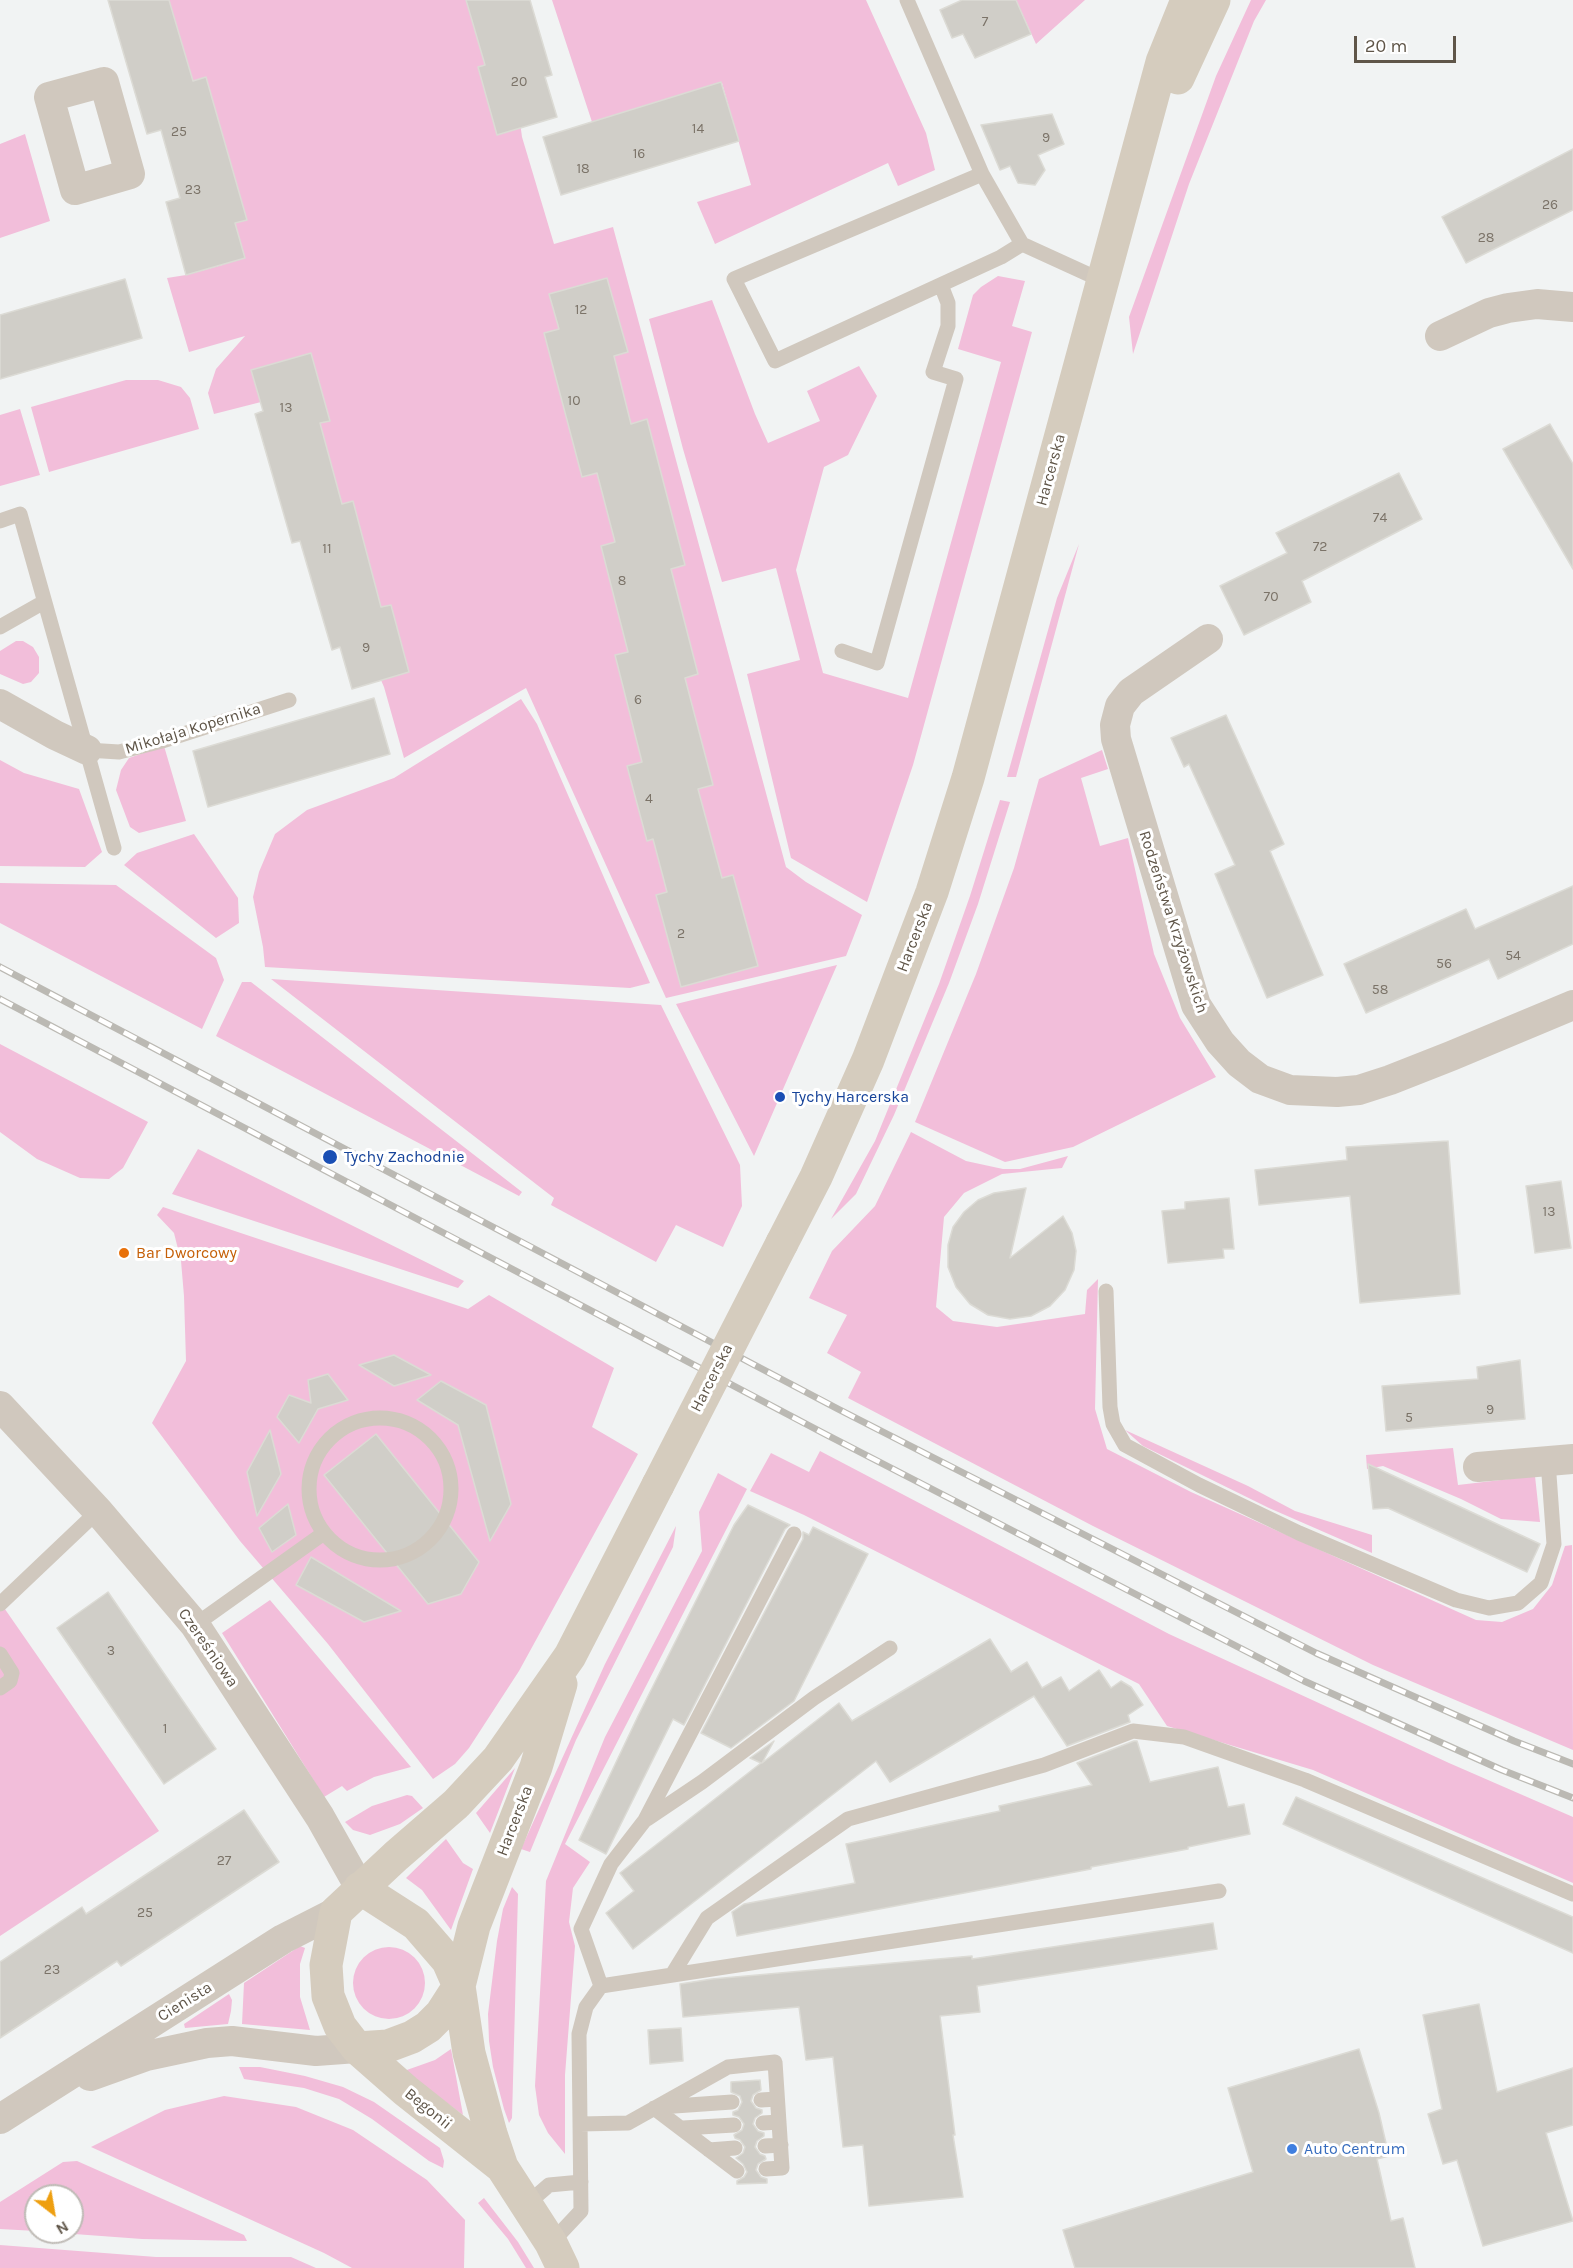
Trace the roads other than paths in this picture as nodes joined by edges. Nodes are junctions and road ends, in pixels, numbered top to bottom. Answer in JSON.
{"nodes":[{"id":1,"x":907,"y":0,"type":"edge"},
{"id":2,"x":1186,"y":0,"type":"edge"},
{"id":3,"x":1214,"y":0,"type":"edge"},
{"id":4,"x":1219,"y":0,"type":"edge"},
{"id":5,"x":1198,"y":36,"type":"junction"},
{"id":6,"x":1135,"y":169,"type":"junction"},
{"id":7,"x":982,"y":174,"type":"junction"},
{"id":8,"x":1022,"y":244,"type":"junction"},
{"id":9,"x":1103,"y":281,"type":"junction"},
{"id":10,"x":942,"y":285,"type":"junction"},
{"id":11,"x":1573,"y":307,"type":"edge"},
{"id":12,"x":1440,"y":336,"type":"dead end"},
{"id":13,"x":0,"y":521,"type":"edge"},
{"id":14,"x":44,"y":602,"type":"junction"},
{"id":15,"x":0,"y":627,"type":"edge"},
{"id":16,"x":1208,"y":639,"type":"dead end"},
{"id":17,"x":842,"y":651,"type":"dead end"},
{"id":18,"x":289,"y":700,"type":"dead end"},
{"id":19,"x":0,"y":704,"type":"edge"},
{"id":20,"x":87,"y":750,"type":"junction"},
{"id":21,"x":114,"y":848,"type":"dead end"},
{"id":22,"x":1573,"y":1005,"type":"edge"},
{"id":23,"x":1106,"y":1291,"type":"dead end"},
{"id":24,"x":0,"y":1406,"type":"edge"},
{"id":25,"x":1561,"y":1460,"type":"edge"},
{"id":26,"x":1478,"y":1467,"type":"dead end"},
{"id":27,"x":98,"y":1511,"type":"junction"},
{"id":28,"x":324,"y":1533,"type":"junction"},
{"id":29,"x":794,"y":1534,"type":"dead end"},
{"id":30,"x":0,"y":1604,"type":"edge"},
{"id":31,"x":195,"y":1625,"type":"junction"},
{"id":32,"x":890,"y":1648,"type":"dead end"},
{"id":33,"x":0,"y":1654,"type":"edge"},
{"id":34,"x":570,"y":1656,"type":"junction"},
{"id":35,"x":0,"y":1688,"type":"edge"},
{"id":36,"x":645,"y":1820,"type":"junction"},
{"id":37,"x":360,"y":1888,"type":"junction"},
{"id":38,"x":1219,"y":1891,"type":"dead end"},
{"id":39,"x":1573,"y":1894,"type":"edge"},
{"id":40,"x":336,"y":1912,"type":"junction"},
{"id":41,"x":672,"y":1975,"type":"junction"},
{"id":42,"x":459,"y":1986,"type":"junction"},
{"id":43,"x":601,"y":1986,"type":"junction"},
{"id":44,"x":357,"y":2048,"type":"junction"},
{"id":45,"x":36,"y":2095,"type":"junction"},
{"id":46,"x":777,"y":2099,"type":"junction"},
{"id":47,"x":761,"y":2100,"type":"dead end"},
{"id":48,"x":732,"y":2102,"type":"dead end"},
{"id":49,"x":654,"y":2108,"type":"junction"},
{"id":50,"x":0,"y":2119,"type":"edge"},
{"id":51,"x":779,"y":2122,"type":"junction"},
{"id":52,"x":763,"y":2123,"type":"dead end"},
{"id":53,"x":580,"y":2124,"type":"junction"},
{"id":54,"x":734,"y":2125,"type":"dead end"},
{"id":55,"x":683,"y":2128,"type":"junction"},
{"id":56,"x":781,"y":2145,"type":"junction"},
{"id":57,"x":765,"y":2146,"type":"dead end"},
{"id":58,"x":735,"y":2148,"type":"dead end"},
{"id":59,"x":709,"y":2150,"type":"junction"},
{"id":60,"x":502,"y":2167,"type":"junction"},
{"id":61,"x":766,"y":2169,"type":"dead end"},
{"id":62,"x":737,"y":2171,"type":"dead end"},
{"id":63,"x":581,"y":2182,"type":"junction"},
{"id":64,"x":527,"y":2204,"type":"junction"},
{"id":65,"x":557,"y":2256,"type":"edge"}],
"edges":[{"from":1,"to":7,"type":"lane"},
{"from":2,"to":6,"type":"street","name":"Harcerska"},
{"from":3,"to":5,"type":"street","name":"Harcerska"},
{"from":4,"to":5,"type":"street"},
{"from":5,"to":6,"type":"street","name":"Harcerska"},
{"from":6,"to":9,"type":"street","name":"Harcerska"},
{"from":7,"to":8,"type":"lane"},
{"from":7,"to":10,"type":"lane"},
{"from":8,"to":9,"type":"lane"},
{"from":8,"to":10,"type":"lane"},
{"from":9,"to":34,"type":"street","name":"Harcerska","bridge":true},
{"from":10,"to":17,"type":"lane"},
{"from":11,"to":12,"type":"street"},
{"from":13,"to":14,"type":"lane"},
{"from":14,"to":15,"type":"lane"},
{"from":14,"to":20,"type":"lane"},
{"from":16,"to":22,"type":"street","name":"Rodzeństwa Krzyżowskich"},
{"from":18,"to":20,"type":"lane","name":"Mikołaja Kopernika"},
{"from":19,"to":20,"type":"street","name":"Mikołaja Kopernika"},
{"from":20,"to":21,"type":"lane"},
{"from":23,"to":25,"type":"lane"},
{"from":24,"to":27,"type":"street","name":"Czereśniowa"},
{"from":25,"to":26,"type":"street"},
{"from":27,"to":30,"type":"lane"},
{"from":27,"to":31,"type":"street","name":"Czereśniowa"},
{"from":28,"to":28,"type":"lane"},
{"from":28,"to":31,"type":"lane"},
{"from":29,"to":36,"type":"lane"},
{"from":31,"to":37,"type":"street","name":"Czereśniowa"},
{"from":32,"to":36,"type":"lane"},
{"from":33,"to":35,"type":"lane"},
{"from":34,"to":37,"type":"street","name":"Harcerska"},
{"from":34,"to":42,"type":"street","name":"Harcerska"},
{"from":36,"to":43,"type":"lane"},
{"from":37,"to":40,"type":"street"},
{"from":37,"to":42,"type":"street"},
{"from":38,"to":41,"type":"lane"},
{"from":39,"to":41,"type":"lane"},
{"from":40,"to":44,"type":"street"},
{"from":40,"to":45,"type":"street","name":"Cienista"},
{"from":41,"to":43,"type":"lane"},
{"from":42,"to":44,"type":"street"},
{"from":42,"to":60,"type":"street","name":"Begonii"},
{"from":43,"to":53,"type":"lane"},
{"from":44,"to":45,"type":"street","name":"Cienista"},
{"from":44,"to":60,"type":"street","name":"Begonii"},
{"from":45,"to":50,"type":"street","name":"Cienista"},
{"from":46,"to":47,"type":"lane"},
{"from":46,"to":49,"type":"lane"},
{"from":46,"to":51,"type":"lane"},
{"from":48,"to":49,"type":"lane"},
{"from":49,"to":53,"type":"lane"},
{"from":49,"to":55,"type":"lane"},
{"from":51,"to":52,"type":"lane"},
{"from":51,"to":56,"type":"lane"},
{"from":53,"to":63,"type":"lane"},
{"from":54,"to":55,"type":"lane"},
{"from":55,"to":59,"type":"lane"},
{"from":56,"to":57,"type":"lane"},
{"from":56,"to":61,"type":"lane"},
{"from":58,"to":59,"type":"lane"},
{"from":59,"to":62,"type":"lane"},
{"from":60,"to":64,"type":"street","name":"Begonii"},
{"from":63,"to":64,"type":"lane"},
{"from":63,"to":65,"type":"lane"},
{"from":64,"to":65,"type":"street","name":"Begonii"}]}
